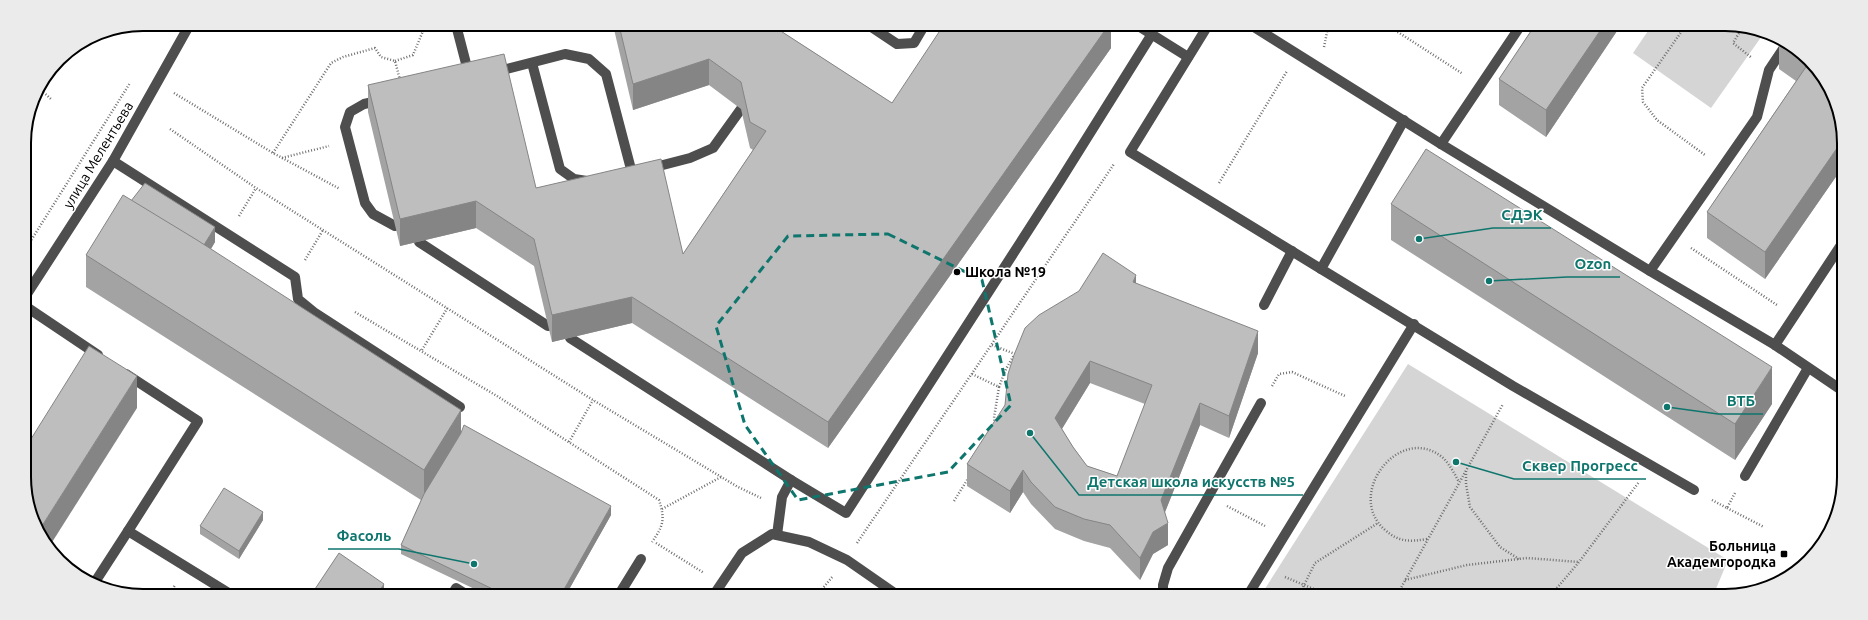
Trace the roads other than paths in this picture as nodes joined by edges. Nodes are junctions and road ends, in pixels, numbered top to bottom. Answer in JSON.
{"nodes":[{"id":1,"x":186,"y":31,"type":"edge"},
{"id":2,"x":458,"y":31,"type":"edge"},
{"id":3,"x":878,"y":31,"type":"edge"},
{"id":4,"x":921,"y":31,"type":"edge"},
{"id":5,"x":1148,"y":31,"type":"edge"},
{"id":6,"x":1204,"y":31,"type":"edge"},
{"id":7,"x":1260,"y":31,"type":"edge"},
{"id":8,"x":1517,"y":31,"type":"edge"},
{"id":9,"x":1152,"y":34,"type":"junction"},
{"id":10,"x":1784,"y":48,"type":"edge"},
{"id":11,"x":1188,"y":56,"type":"junction"},
{"id":12,"x":532,"y":64,"type":"junction"},
{"id":13,"x":404,"y":95,"type":"edge"},
{"id":14,"x":741,"y":109,"type":"edge"},
{"id":15,"x":1404,"y":120,"type":"junction"},
{"id":16,"x":1441,"y":144,"type":"junction"},
{"id":17,"x":113,"y":161,"type":"junction"},
{"id":18,"x":632,"y":173,"type":"junction"},
{"id":19,"x":619,"y":176,"type":"edge"},
{"id":20,"x":599,"y":180,"type":"edge"},
{"id":21,"x":395,"y":226,"type":"edge"},
{"id":22,"x":419,"y":242,"type":"dead end"},
{"id":23,"x":1292,"y":251,"type":"junction"},
{"id":24,"x":1837,"y":251,"type":"edge"},
{"id":25,"x":1321,"y":269,"type":"junction"},
{"id":26,"x":1650,"y":271,"type":"junction"},
{"id":27,"x":31,"y":288,"type":"edge"},
{"id":28,"x":1264,"y":305,"type":"dead end"},
{"id":29,"x":31,"y":310,"type":"edge"},
{"id":30,"x":1414,"y":324,"type":"junction"},
{"id":31,"x":548,"y":326,"type":"edge"},
{"id":32,"x":570,"y":338,"type":"dead end"},
{"id":33,"x":1775,"y":345,"type":"junction"},
{"id":34,"x":105,"y":360,"type":"edge"},
{"id":35,"x":118,"y":368,"type":"edge"},
{"id":36,"x":1808,"y":368,"type":"junction"},
{"id":37,"x":1837,"y":386,"type":"edge"},
{"id":38,"x":1261,"y":403,"type":"road end"},
{"id":39,"x":460,"y":407,"type":"edge"},
{"id":40,"x":1745,"y":476,"type":"road end"},
{"id":41,"x":791,"y":480,"type":"junction"},
{"id":42,"x":1694,"y":490,"type":"road end"},
{"id":43,"x":128,"y":531,"type":"junction"},
{"id":44,"x":777,"y":535,"type":"junction"},
{"id":45,"x":641,"y":559,"type":"road end"},
{"id":46,"x":97,"y":579,"type":"edge"},
{"id":47,"x":222,"y":589,"type":"edge"},
{"id":48,"x":622,"y":589,"type":"edge"},
{"id":49,"x":718,"y":589,"type":"edge"},
{"id":50,"x":889,"y":589,"type":"edge"},
{"id":51,"x":1163,"y":589,"type":"edge"},
{"id":52,"x":1252,"y":589,"type":"edge"}],
"edges":[{"from":1,"to":17,"type":"street","name":"улица Мелентьева"},
{"from":2,"to":12,"type":"street"},
{"from":3,"to":4,"type":"street"},
{"from":5,"to":9,"type":"street"},
{"from":6,"to":11,"type":"street"},
{"from":7,"to":15,"type":"street"},
{"from":8,"to":16,"type":"street"},
{"from":9,"to":11,"type":"street"},
{"from":9,"to":41,"type":"street"},
{"from":10,"to":26,"type":"street"},
{"from":11,"to":23,"type":"street"},
{"from":12,"to":18,"type":"street"},
{"from":12,"to":20,"type":"street"},
{"from":13,"to":21,"type":"street"},
{"from":14,"to":18,"type":"street"},
{"from":15,"to":16,"type":"street"},
{"from":15,"to":25,"type":"street"},
{"from":16,"to":26,"type":"street"},
{"from":17,"to":27,"type":"street","name":"улица Мелентьева"},
{"from":17,"to":39,"type":"street"},
{"from":18,"to":19,"type":"street"},
{"from":22,"to":31,"type":"street"},
{"from":23,"to":25,"type":"street"},
{"from":23,"to":28,"type":"street"},
{"from":24,"to":33,"type":"street"},
{"from":25,"to":30,"type":"street"},
{"from":26,"to":33,"type":"street"},
{"from":29,"to":34,"type":"street"},
{"from":30,"to":42,"type":"street"},
{"from":30,"to":52,"type":"street"},
{"from":32,"to":41,"type":"street"},
{"from":33,"to":36,"type":"street"},
{"from":35,"to":43,"type":"street"},
{"from":36,"to":37,"type":"street"},
{"from":36,"to":40,"type":"street"},
{"from":38,"to":51,"type":"street"},
{"from":41,"to":44,"type":"street"},
{"from":43,"to":46,"type":"street"},
{"from":43,"to":47,"type":"street"},
{"from":44,"to":49,"type":"street"},
{"from":44,"to":50,"type":"street"},
{"from":45,"to":48,"type":"street"}]}
